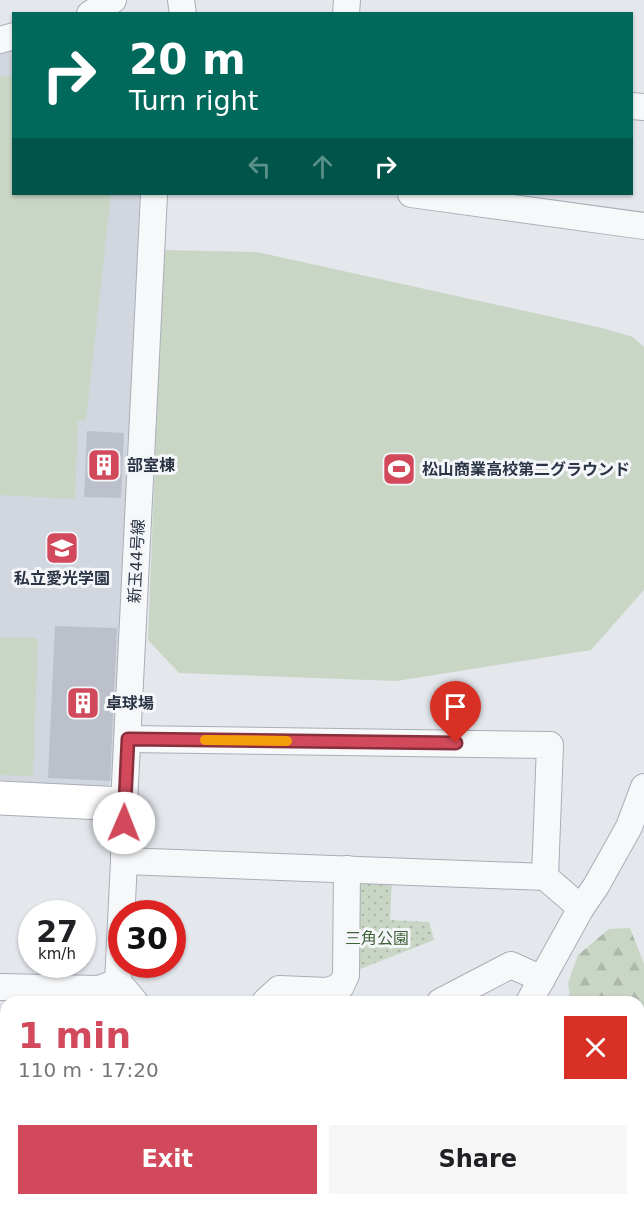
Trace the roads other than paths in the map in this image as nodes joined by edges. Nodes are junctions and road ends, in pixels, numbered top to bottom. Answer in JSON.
{"nodes":[{"id":1,"x":113,"y":0,"type":"edge"},
{"id":2,"x":93,"y":12,"type":"edge"},
{"id":3,"x":154,"y":195,"type":"edge"},
{"id":4,"x":418,"y":195,"type":"edge"},
{"id":5,"x":644,"y":226,"type":"edge"},
{"id":6,"x":128,"y":739,"type":"junction"},
{"id":7,"x":644,"y":787,"type":"edge"},
{"id":8,"x":0,"y":798,"type":"edge"},
{"id":9,"x":124,"y":804,"type":"junction"},
{"id":10,"x":124,"y":861,"type":"junction"},
{"id":11,"x":347,"y":869,"type":"junction"},
{"id":12,"x":545,"y":877,"type":"junction"},
{"id":13,"x":581,"y":908,"type":"junction"},
{"id":14,"x":542,"y":979,"type":"junction"},
{"id":15,"x":118,"y":982,"type":"junction"},
{"id":16,"x":0,"y":987,"type":"edge"},
{"id":17,"x":130,"y":996,"type":"edge"},
{"id":18,"x":271,"y":996,"type":"edge"},
{"id":19,"x":451,"y":996,"type":"edge"},
{"id":20,"x":532,"y":996,"type":"edge"}],
"edges":[{"from":1,"to":2,"type":"street"},
{"from":3,"to":6,"type":"street","name":"新玉44号線"},
{"from":4,"to":5,"type":"street"},
{"from":6,"to":9,"type":"street","name":"新玉44号線"},
{"from":6,"to":12,"type":"street"},
{"from":7,"to":13,"type":"street"},
{"from":8,"to":9,"type":"street"},
{"from":9,"to":10,"type":"street","name":"新玉44号線"},
{"from":10,"to":11,"type":"street"},
{"from":10,"to":15,"type":"street","name":"新玉44号線"},
{"from":11,"to":12,"type":"street"},
{"from":11,"to":18,"type":"street"},
{"from":12,"to":13,"type":"street"},
{"from":13,"to":14,"type":"street"},
{"from":14,"to":19,"type":"street"},
{"from":14,"to":20,"type":"street"},
{"from":15,"to":16,"type":"street"},
{"from":15,"to":17,"type":"street"}]}
